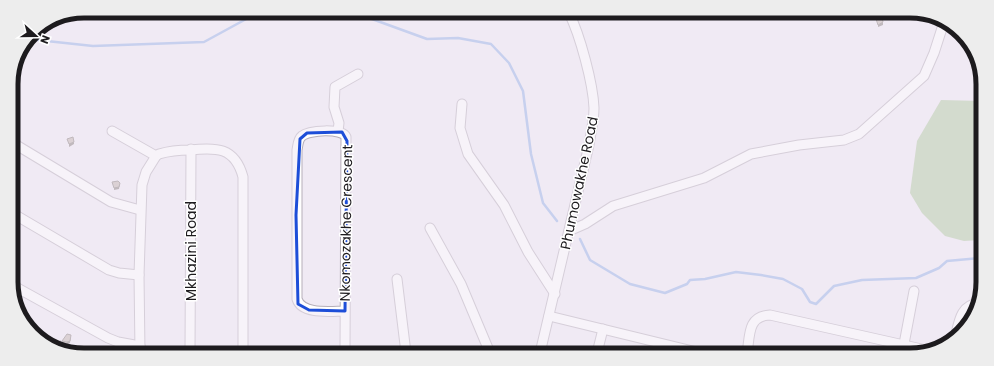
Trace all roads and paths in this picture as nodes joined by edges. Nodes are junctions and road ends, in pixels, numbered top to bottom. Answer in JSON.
{"nodes":[{"id":1,"x":571,"y":18,"type":"edge"},
{"id":2,"x":942,"y":27,"type":"edge"},
{"id":3,"x":358,"y":74,"type":"dead end"},
{"id":4,"x":462,"y":104,"type":"dead end"},
{"id":5,"x":112,"y":131,"type":"dead end"},
{"id":6,"x":338,"y":131,"type":"junction"},
{"id":7,"x":18,"y":147,"type":"edge"},
{"id":8,"x":191,"y":150,"type":"junction"},
{"id":9,"x":156,"y":156,"type":"junction"},
{"id":10,"x":140,"y":210,"type":"junction"},
{"id":11,"x":18,"y":217,"type":"edge"},
{"id":12,"x":430,"y":228,"type":"dead end"},
{"id":13,"x":569,"y":231,"type":"junction"},
{"id":14,"x":139,"y":275,"type":"junction"},
{"id":15,"x":397,"y":279,"type":"dead end"},
{"id":16,"x":19,"y":289,"type":"edge"},
{"id":17,"x":914,"y":291,"type":"dead end"},
{"id":18,"x":555,"y":294,"type":"junction"},
{"id":19,"x":971,"y":305,"type":"edge"},
{"id":20,"x":345,"y":311,"type":"junction"},
{"id":21,"x":550,"y":316,"type":"junction"},
{"id":22,"x":957,"y":328,"type":"edge"},
{"id":23,"x":603,"y":329,"type":"junction"},
{"id":24,"x":904,"y":344,"type":"junction"},
{"id":25,"x":137,"y":348,"type":"edge"},
{"id":26,"x":140,"y":348,"type":"edge"},
{"id":27,"x":190,"y":348,"type":"edge"},
{"id":28,"x":243,"y":348,"type":"edge"},
{"id":29,"x":345,"y":348,"type":"edge"},
{"id":30,"x":405,"y":348,"type":"edge"},
{"id":31,"x":488,"y":348,"type":"edge"},
{"id":32,"x":541,"y":348,"type":"edge"},
{"id":33,"x":598,"y":348,"type":"edge"},
{"id":34,"x":681,"y":348,"type":"edge"},
{"id":35,"x":748,"y":348,"type":"edge"},
{"id":36,"x":917,"y":348,"type":"edge"}],
"edges":[{"from":1,"to":13,"type":"street","name":"Phumowakhe Road"},
{"from":2,"to":13,"type":"street"},
{"from":3,"to":6,"type":"street"},
{"from":4,"to":18,"type":"street"},
{"from":5,"to":9,"type":"street"},
{"from":6,"to":20,"type":"street","name":"Nkomozakhe Crescent"},
{"from":6,"to":20,"type":"street","name":"Nkomozakhe Crescent"},
{"from":7,"to":10,"type":"street"},
{"from":8,"to":9,"type":"street"},
{"from":8,"to":27,"type":"street","name":"Mkhazini Road"},
{"from":8,"to":28,"type":"street"},
{"from":9,"to":10,"type":"street"},
{"from":10,"to":14,"type":"street"},
{"from":11,"to":14,"type":"street"},
{"from":12,"to":31,"type":"street"},
{"from":13,"to":18,"type":"street","name":"Phumowakhe Road"},
{"from":14,"to":26,"type":"street"},
{"from":15,"to":30,"type":"street"},
{"from":16,"to":25,"type":"street"},
{"from":17,"to":24,"type":"street"},
{"from":18,"to":21,"type":"street","name":"Phumowakhe Road"},
{"from":19,"to":22,"type":"street"},
{"from":20,"to":29,"type":"street","name":"Nkomozakhe Crescent"},
{"from":21,"to":23,"type":"street"},
{"from":21,"to":32,"type":"street","name":"Phumowakhe Road"},
{"from":23,"to":33,"type":"street"},
{"from":23,"to":34,"type":"street"},
{"from":24,"to":35,"type":"street"},
{"from":24,"to":36,"type":"street"}]}
